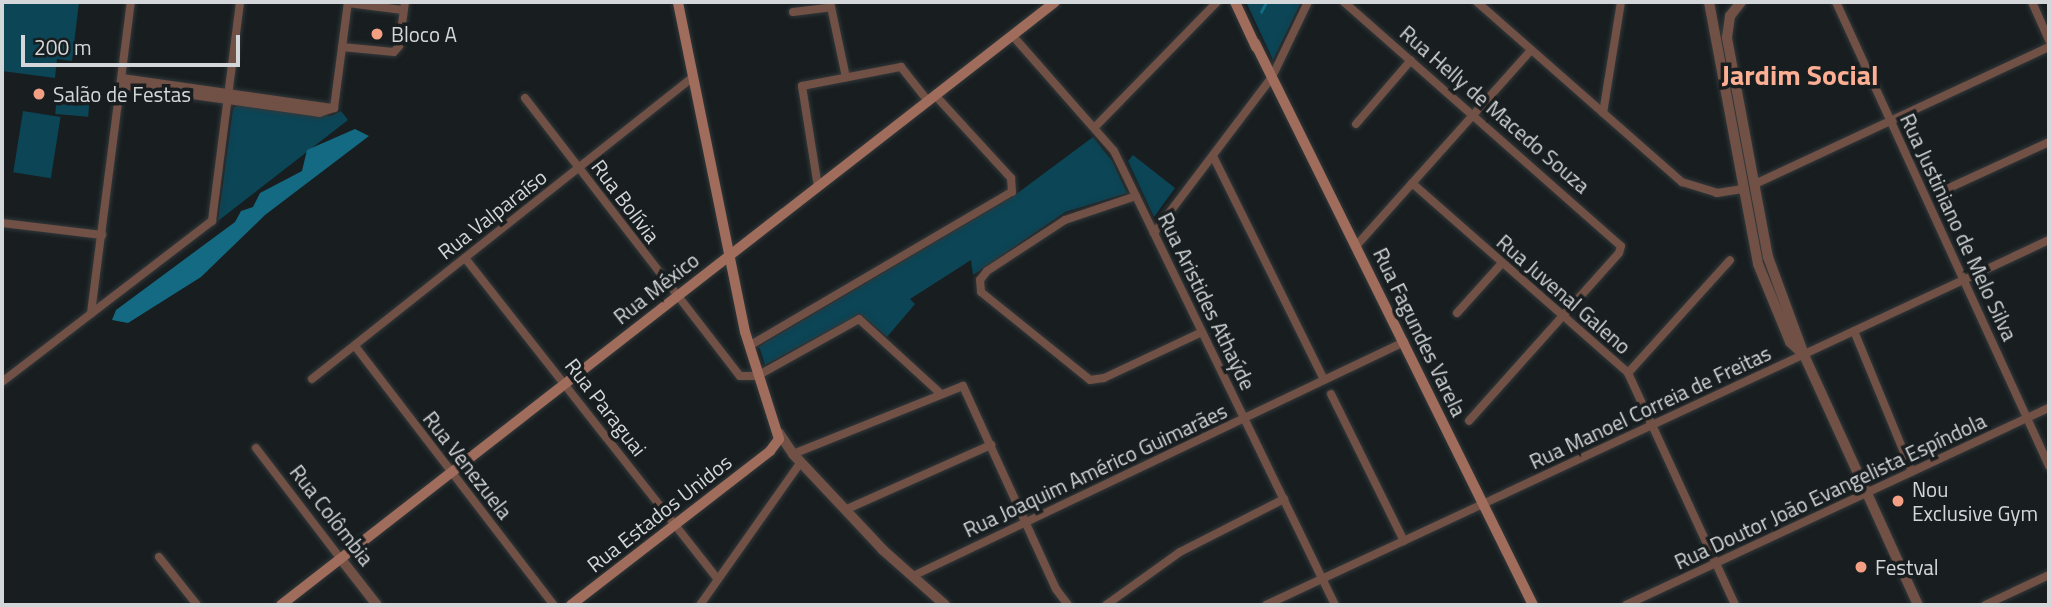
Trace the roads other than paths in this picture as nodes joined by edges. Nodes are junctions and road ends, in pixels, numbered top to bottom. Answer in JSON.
{"nodes":[{"id":1,"x":131,"y":2,"type":"edge"},
{"id":2,"x":240,"y":2,"type":"edge"},
{"id":3,"x":348,"y":2,"type":"edge"},
{"id":4,"x":678,"y":2,"type":"edge"},
{"id":5,"x":1055,"y":2,"type":"edge"},
{"id":6,"x":1217,"y":2,"type":"edge"},
{"id":7,"x":1308,"y":2,"type":"edge"},
{"id":8,"x":1344,"y":2,"type":"edge"},
{"id":9,"x":1478,"y":2,"type":"edge"},
{"id":10,"x":1621,"y":2,"type":"edge"},
{"id":11,"x":1709,"y":2,"type":"edge"},
{"id":12,"x":1741,"y":2,"type":"edge"},
{"id":13,"x":1836,"y":2,"type":"edge"},
{"id":14,"x":2032,"y":2,"type":"edge"},
{"id":15,"x":830,"y":4,"type":"edge"},
{"id":16,"x":1237,"y":4,"type":"edge"},
{"id":17,"x":404,"y":6,"type":"edge"},
{"id":18,"x":793,"y":12,"type":"dead end"},
{"id":19,"x":1012,"y":35,"type":"junction"},
{"id":20,"x":2049,"y":40,"type":"edge"},
{"id":21,"x":342,"y":47,"type":"junction"},
{"id":22,"x":2049,"y":47,"type":"edge"},
{"id":23,"x":1531,"y":50,"type":"junction"},
{"id":24,"x":1412,"y":60,"type":"junction"},
{"id":25,"x":693,"y":77,"type":"junction"},
{"id":26,"x":846,"y":77,"type":"junction"},
{"id":27,"x":1272,"y":77,"type":"junction"},
{"id":28,"x":121,"y":82,"type":"junction"},
{"id":29,"x":228,"y":97,"type":"junction"},
{"id":30,"x":525,"y":98,"type":"dead end"},
{"id":31,"x":932,"y":98,"type":"junction"},
{"id":32,"x":1603,"y":113,"type":"junction"},
{"id":33,"x":1474,"y":114,"type":"junction"},
{"id":34,"x":1891,"y":120,"type":"junction"},
{"id":35,"x":1356,"y":124,"type":"dead end"},
{"id":36,"x":1095,"y":127,"type":"junction"},
{"id":37,"x":2049,"y":142,"type":"edge"},
{"id":38,"x":1213,"y":156,"type":"junction"},
{"id":39,"x":579,"y":168,"type":"junction"},
{"id":40,"x":1412,"y":183,"type":"junction"},
{"id":41,"x":1755,"y":184,"type":"junction"},
{"id":42,"x":818,"y":187,"type":"junction"},
{"id":43,"x":1743,"y":189,"type":"junction"},
{"id":44,"x":1938,"y":193,"type":"dead end"},
{"id":45,"x":1136,"y":196,"type":"junction"},
{"id":46,"x":2,"y":223,"type":"edge"},
{"id":47,"x":1154,"y":233,"type":"junction"},
{"id":48,"x":102,"y":235,"type":"junction"},
{"id":49,"x":2049,"y":240,"type":"edge"},
{"id":50,"x":1356,"y":246,"type":"junction"},
{"id":51,"x":730,"y":255,"type":"junction"},
{"id":52,"x":465,"y":258,"type":"junction"},
{"id":53,"x":1730,"y":261,"type":"dead end"},
{"id":54,"x":1502,"y":263,"type":"junction"},
{"id":55,"x":712,"y":270,"type":"junction"},
{"id":56,"x":1964,"y":280,"type":"junction"},
{"id":57,"x":738,"y":293,"type":"junction"},
{"id":58,"x":677,"y":296,"type":"junction"},
{"id":59,"x":91,"y":313,"type":"junction"},
{"id":60,"x":1457,"y":313,"type":"dead end"},
{"id":61,"x":1563,"y":316,"type":"junction"},
{"id":62,"x":1854,"y":331,"type":"junction"},
{"id":63,"x":1202,"y":332,"type":"junction"},
{"id":64,"x":1404,"y":342,"type":"junction"},
{"id":65,"x":355,"y":346,"type":"junction"},
{"id":66,"x":749,"y":346,"type":"junction"},
{"id":67,"x":1804,"y":355,"type":"junction"},
{"id":68,"x":1628,"y":373,"type":"junction"},
{"id":69,"x":6,"y":374,"type":"edge"},
{"id":70,"x":757,"y":376,"type":"junction"},
{"id":71,"x":312,"y":379,"type":"dead end"},
{"id":72,"x":1324,"y":380,"type":"junction"},
{"id":73,"x":2,"y":382,"type":"edge"},
{"id":74,"x":565,"y":384,"type":"junction"},
{"id":75,"x":940,"y":393,"type":"junction"},
{"id":76,"x":1331,"y":394,"type":"dead end"},
{"id":77,"x":2049,"y":408,"type":"edge"},
{"id":78,"x":1244,"y":418,"type":"junction"},
{"id":79,"x":2027,"y":418,"type":"junction"},
{"id":80,"x":1469,"y":421,"type":"dead end"},
{"id":81,"x":1652,"y":425,"type":"junction"},
{"id":82,"x":779,"y":433,"type":"junction"},
{"id":83,"x":992,"y":445,"type":"junction"},
{"id":84,"x":256,"y":448,"type":"dead end"},
{"id":85,"x":770,"y":451,"type":"junction"},
{"id":86,"x":797,"y":458,"type":"junction"},
{"id":87,"x":2049,"y":466,"type":"edge"},
{"id":88,"x":452,"y":472,"type":"junction"},
{"id":89,"x":1912,"y":472,"type":"junction"},
{"id":90,"x":1866,"y":493,"type":"junction"},
{"id":91,"x":1284,"y":499,"type":"junction"},
{"id":92,"x":1484,"y":503,"type":"junction"},
{"id":93,"x":847,"y":509,"type":"junction"},
{"id":94,"x":1026,"y":522,"type":"junction"},
{"id":95,"x":676,"y":524,"type":"junction"},
{"id":96,"x":1405,"y":541,"type":"junction"},
{"id":97,"x":159,"y":557,"type":"dead end"},
{"id":98,"x":341,"y":559,"type":"junction"},
{"id":99,"x":1716,"y":564,"type":"junction"},
{"id":100,"x":915,"y":575,"type":"junction"},
{"id":101,"x":2049,"y":575,"type":"edge"},
{"id":102,"x":718,"y":579,"type":"junction"},
{"id":103,"x":1323,"y":579,"type":"junction"},
{"id":104,"x":1911,"y":593,"type":"junction"},
{"id":105,"x":197,"y":605,"type":"edge"},
{"id":106,"x":281,"y":605,"type":"edge"},
{"id":107,"x":377,"y":605,"type":"edge"},
{"id":108,"x":554,"y":605,"type":"edge"},
{"id":109,"x":571,"y":605,"type":"edge"},
{"id":110,"x":700,"y":605,"type":"edge"},
{"id":111,"x":945,"y":605,"type":"edge"},
{"id":112,"x":1068,"y":605,"type":"edge"},
{"id":113,"x":1106,"y":605,"type":"edge"},
{"id":114,"x":1266,"y":605,"type":"edge"},
{"id":115,"x":1335,"y":605,"type":"edge"},
{"id":116,"x":1533,"y":605,"type":"edge"},
{"id":117,"x":1626,"y":605,"type":"edge"},
{"id":118,"x":1735,"y":605,"type":"edge"},
{"id":119,"x":1912,"y":605,"type":"edge"},
{"id":120,"x":1919,"y":605,"type":"edge"},
{"id":121,"x":1985,"y":605,"type":"edge"}],
"edges":[{"from":1,"to":28,"type":"street"},
{"from":2,"to":29,"type":"street"},
{"from":3,"to":17,"type":"street"},
{"from":3,"to":21,"type":"street"},
{"from":4,"to":25,"type":"main road"},
{"from":5,"to":19,"type":"main road","name":"Rua México"},
{"from":6,"to":36,"type":"street"},
{"from":7,"to":27,"type":"street"},
{"from":8,"to":24,"type":"street","name":"Rua Helly de Macedo Souza"},
{"from":9,"to":23,"type":"street"},
{"from":10,"to":32,"type":"street"},
{"from":11,"to":43,"type":"street"},
{"from":12,"to":41,"type":"street"},
{"from":13,"to":34,"type":"street","name":"Rua Justiniano de Melo Silva"},
{"from":14,"to":20,"type":"street"},
{"from":15,"to":18,"type":"street"},
{"from":15,"to":26,"type":"street"},
{"from":16,"to":27,"type":"main road","name":"Rua Fagundes Varela"},
{"from":17,"to":21,"type":"street"},
{"from":19,"to":31,"type":"main road","name":"Rua México"},
{"from":19,"to":36,"type":"street","name":"Rua Aristides Athaýde"},
{"from":21,"to":29,"type":"street"},
{"from":22,"to":34,"type":"street"},
{"from":23,"to":32,"type":"street"},
{"from":23,"to":33,"type":"street"},
{"from":24,"to":33,"type":"street","name":"Rua Helly de Macedo Souza"},
{"from":24,"to":35,"type":"street"},
{"from":25,"to":39,"type":"street","name":"Rua Valparaíso"},
{"from":25,"to":51,"type":"main road"},
{"from":26,"to":31,"type":"street"},
{"from":26,"to":42,"type":"street"},
{"from":27,"to":38,"type":"street"},
{"from":27,"to":50,"type":"main road","name":"Rua Fagundes Varela"},
{"from":28,"to":29,"type":"street"},
{"from":28,"to":48,"type":"street"},
{"from":29,"to":59,"type":"street"},
{"from":30,"to":39,"type":"street","name":"Rua Bolívia"},
{"from":31,"to":42,"type":"main road","name":"Rua México"},
{"from":31,"to":66,"type":"street"},
{"from":32,"to":43,"type":"street"},
{"from":33,"to":40,"type":"street"},
{"from":33,"to":61,"type":"street","name":"Rua Helly de Macedo Souza"},
{"from":34,"to":41,"type":"street"},
{"from":34,"to":56,"type":"street","name":"Rua Justiniano de Melo Silva"},
{"from":36,"to":45,"type":"street","name":"Rua Aristides Athaýde"},
{"from":37,"to":44,"type":"street"},
{"from":38,"to":47,"type":"street"},
{"from":38,"to":72,"type":"street"},
{"from":39,"to":52,"type":"street","name":"Rua Valparaíso"},
{"from":39,"to":58,"type":"street","name":"Rua Bolívia"},
{"from":40,"to":50,"type":"street"},
{"from":40,"to":54,"type":"street","name":"Rua Juvenal Galeno"},
{"from":41,"to":43,"type":"street"},
{"from":41,"to":67,"type":"street"},
{"from":42,"to":51,"type":"main road","name":"Rua México"},
{"from":43,"to":67,"type":"street"},
{"from":45,"to":47,"type":"street","name":"Rua Aristides Athaýde"},
{"from":45,"to":63,"type":"street"},
{"from":46,"to":48,"type":"street"},
{"from":47,"to":63,"type":"street","name":"Rua Aristides Athaýde"},
{"from":48,"to":59,"type":"street"},
{"from":49,"to":56,"type":"street","name":"Rua Manoel Correia de Freitas"},
{"from":50,"to":64,"type":"main road","name":"Rua Fagundes Varela"},
{"from":51,"to":55,"type":"main road","name":"Rua México"},
{"from":51,"to":57,"type":"main road"},
{"from":52,"to":65,"type":"street","name":"Rua Valparaíso"},
{"from":52,"to":74,"type":"street","name":"Rua Paraguai"},
{"from":53,"to":68,"type":"street"},
{"from":54,"to":60,"type":"street"},
{"from":54,"to":61,"type":"street","name":"Rua Juvenal Galeno"},
{"from":55,"to":57,"type":"main road"},
{"from":55,"to":58,"type":"main road","name":"Rua México"},
{"from":56,"to":62,"type":"street","name":"Rua Manoel Correia de Freitas"},
{"from":56,"to":79,"type":"street","name":"Rua Justiniano de Melo Silva"},
{"from":57,"to":66,"type":"main road"},
{"from":58,"to":70,"type":"street","name":"Rua Bolívia"},
{"from":58,"to":74,"type":"main road","name":"Rua México"},
{"from":59,"to":69,"type":"street"},
{"from":61,"to":68,"type":"street","name":"Rua Juvenal Galeno"},
{"from":61,"to":80,"type":"street"},
{"from":62,"to":67,"type":"street","name":"Rua Manoel Correia de Freitas"},
{"from":62,"to":89,"type":"street"},
{"from":63,"to":78,"type":"street","name":"Rua Aristides Athaýde"},
{"from":64,"to":72,"type":"street","name":"Rua Joaquim Américo Guimarães"},
{"from":64,"to":92,"type":"main road","name":"Rua Fagundes Varela"},
{"from":65,"to":71,"type":"street","name":"Rua Valparaíso"},
{"from":65,"to":88,"type":"street","name":"Rua Venezuela"},
{"from":66,"to":70,"type":"main road"},
{"from":67,"to":81,"type":"street","name":"Rua Manoel Correia de Freitas"},
{"from":67,"to":90,"type":"street"},
{"from":68,"to":81,"type":"street","name":"Rua Juvenal Galeno"},
{"from":69,"to":73,"type":"street"},
{"from":70,"to":75,"type":"street"},
{"from":70,"to":82,"type":"main road"},
{"from":72,"to":78,"type":"street","name":"Rua Joaquim Américo Guimarães"},
{"from":74,"to":88,"type":"main road","name":"Rua México"},
{"from":74,"to":95,"type":"street","name":"Rua Paraguai"},
{"from":75,"to":83,"type":"street"},
{"from":75,"to":86,"type":"street"},
{"from":76,"to":96,"type":"street"},
{"from":77,"to":79,"type":"street","name":"Rua Doutor João Evangelista Espíndola"},
{"from":78,"to":91,"type":"street","name":"Rua Aristides Athaýde"},
{"from":78,"to":94,"type":"street","name":"Rua Joaquim Américo Guimarães"},
{"from":79,"to":87,"type":"street","name":"Rua Justiniano de Melo Silva"},
{"from":79,"to":89,"type":"street","name":"Rua Doutor João Evangelista Espíndola"},
{"from":81,"to":92,"type":"street","name":"Rua Manoel Correia de Freitas"},
{"from":81,"to":99,"type":"street","name":"Rua Juvenal Galeno"},
{"from":82,"to":85,"type":"main road","name":"Rua Estados Unidos"},
{"from":82,"to":86,"type":"street"},
{"from":83,"to":93,"type":"street"},
{"from":83,"to":94,"type":"street"},
{"from":84,"to":98,"type":"street","name":"Rua Colômbia"},
{"from":85,"to":86,"type":"street"},
{"from":85,"to":95,"type":"main road","name":"Rua Estados Unidos"},
{"from":86,"to":93,"type":"street"},
{"from":86,"to":102,"type":"street"},
{"from":88,"to":98,"type":"main road","name":"Rua México"},
{"from":88,"to":108,"type":"street","name":"Rua Venezuela"},
{"from":89,"to":90,"type":"street","name":"Rua Doutor João Evangelista Espíndola"},
{"from":90,"to":99,"type":"street","name":"Rua Doutor João Evangelista Espíndola"},
{"from":90,"to":104,"type":"street"},
{"from":91,"to":103,"type":"street","name":"Rua Aristides Athaýde"},
{"from":91,"to":113,"type":"street"},
{"from":92,"to":96,"type":"street","name":"Rua Manoel Correia de Freitas"},
{"from":92,"to":116,"type":"main road","name":"Rua Fagundes Varela"},
{"from":93,"to":100,"type":"street"},
{"from":94,"to":100,"type":"street","name":"Rua Joaquim Américo Guimarães"},
{"from":94,"to":112,"type":"street"},
{"from":95,"to":102,"type":"street","name":"Rua Paraguai"},
{"from":95,"to":109,"type":"main road","name":"Rua Estados Unidos"},
{"from":96,"to":103,"type":"street","name":"Rua Manoel Correia de Freitas"},
{"from":97,"to":105,"type":"street"},
{"from":98,"to":106,"type":"main road","name":"Rua México"},
{"from":98,"to":107,"type":"street","name":"Rua Colômbia"},
{"from":99,"to":117,"type":"street","name":"Rua Doutor João Evangelista Espíndola"},
{"from":99,"to":118,"type":"street","name":"Rua Juvenal Galeno"},
{"from":100,"to":111,"type":"street"},
{"from":101,"to":121,"type":"street"},
{"from":102,"to":110,"type":"street"},
{"from":103,"to":114,"type":"street","name":"Rua Manoel Correia de Freitas"},
{"from":103,"to":115,"type":"street","name":"Rua Aristides Athaýde"},
{"from":104,"to":119,"type":"street"},
{"from":104,"to":120,"type":"street"}]}
